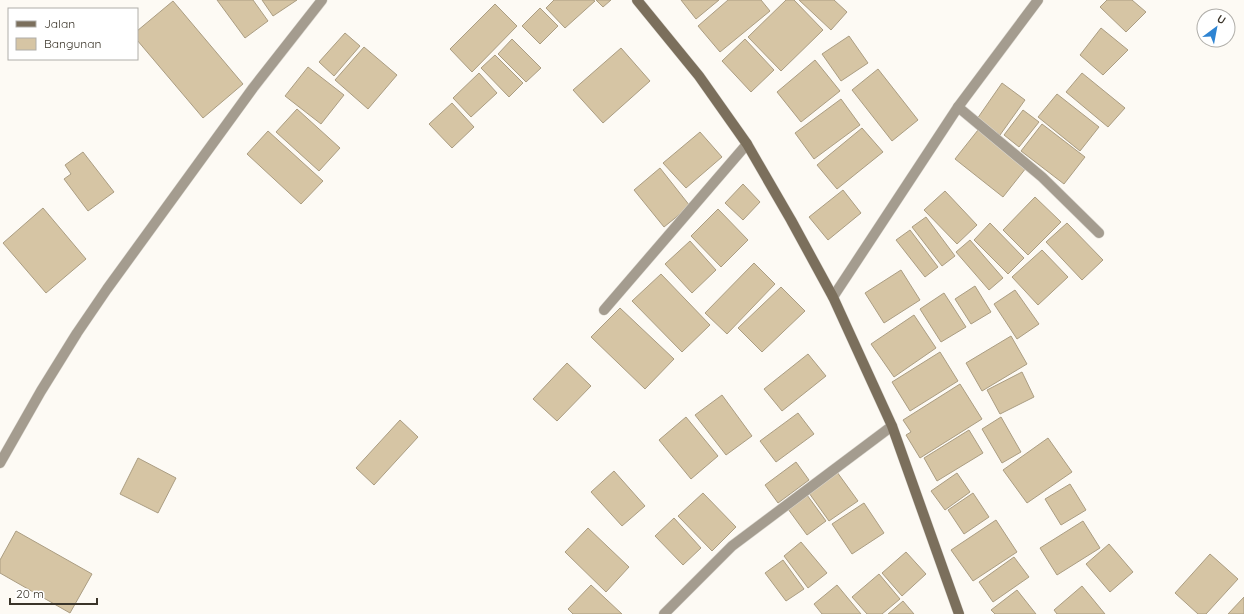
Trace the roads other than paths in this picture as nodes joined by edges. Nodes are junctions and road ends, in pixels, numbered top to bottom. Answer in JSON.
{"nodes":[{"id":1,"x":322,"y":0,"type":"edge"},
{"id":2,"x":637,"y":0,"type":"edge"},
{"id":3,"x":1038,"y":0,"type":"edge"},
{"id":4,"x":958,"y":107,"type":"junction"},
{"id":5,"x":747,"y":144,"type":"junction"},
{"id":6,"x":1099,"y":232,"type":"dead end"},
{"id":7,"x":833,"y":297,"type":"junction"},
{"id":8,"x":604,"y":310,"type":"dead end"},
{"id":9,"x":892,"y":426,"type":"junction"},
{"id":10,"x":0,"y":464,"type":"edge"},
{"id":11,"x":664,"y":614,"type":"edge"},
{"id":12,"x":959,"y":614,"type":"edge"}],
"edges":[{"from":1,"to":10,"type":"street"},
{"from":2,"to":5,"type":"main road"},
{"from":3,"to":4,"type":"street"},
{"from":4,"to":6,"type":"street"},
{"from":4,"to":7,"type":"street"},
{"from":5,"to":7,"type":"main road"},
{"from":5,"to":8,"type":"street"},
{"from":7,"to":9,"type":"main road"},
{"from":9,"to":11,"type":"street"},
{"from":9,"to":12,"type":"main road"}]}
